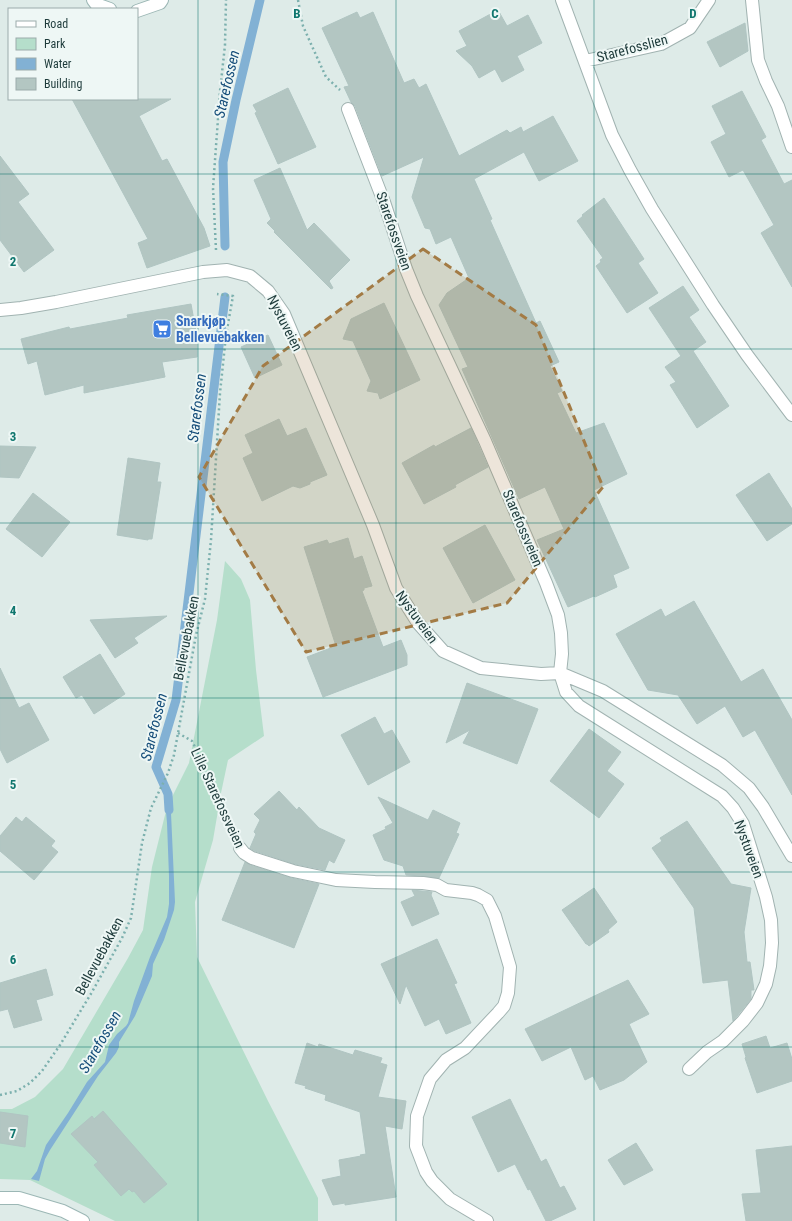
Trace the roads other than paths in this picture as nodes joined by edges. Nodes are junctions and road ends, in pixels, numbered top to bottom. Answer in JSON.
{"nodes":[{"id":1,"x":92,"y":0,"type":"edge"},
{"id":2,"x":162,"y":0,"type":"edge"},
{"id":3,"x":562,"y":0,"type":"edge"},
{"id":4,"x":709,"y":0,"type":"edge"},
{"id":5,"x":752,"y":0,"type":"edge"},
{"id":6,"x":107,"y":8,"type":"edge"},
{"id":7,"x":138,"y":11,"type":"edge"},
{"id":8,"x":585,"y":61,"type":"junction"},
{"id":9,"x":348,"y":109,"type":"dead end"},
{"id":10,"x":792,"y":147,"type":"edge"},
{"id":11,"x":0,"y":310,"type":"edge"},
{"id":12,"x":792,"y":415,"type":"edge"},
{"id":13,"x":560,"y":673,"type":"junction"},
{"id":14,"x":240,"y":848,"type":"road end"},
{"id":15,"x":792,"y":856,"type":"edge"},
{"id":16,"x":689,"y":1069,"type":"dead end"},
{"id":17,"x":0,"y":1198,"type":"edge"},
{"id":18,"x":83,"y":1221,"type":"edge"},
{"id":19,"x":487,"y":1221,"type":"edge"}],
"edges":[{"from":1,"to":6,"type":"street"},
{"from":2,"to":7,"type":"street"},
{"from":3,"to":8,"type":"street"},
{"from":4,"to":8,"type":"street","name":"Starefosslien"},
{"from":5,"to":10,"type":"street"},
{"from":8,"to":12,"type":"street"},
{"from":9,"to":13,"type":"street","name":"Starefossveien"},
{"from":11,"to":13,"type":"street","name":"Nystuveien"},
{"from":13,"to":15,"type":"street"},
{"from":13,"to":16,"type":"street","name":"Nystuveien"},
{"from":14,"to":19,"type":"street","name":"Lille Starefossveien"},
{"from":17,"to":18,"type":"street"}]}
